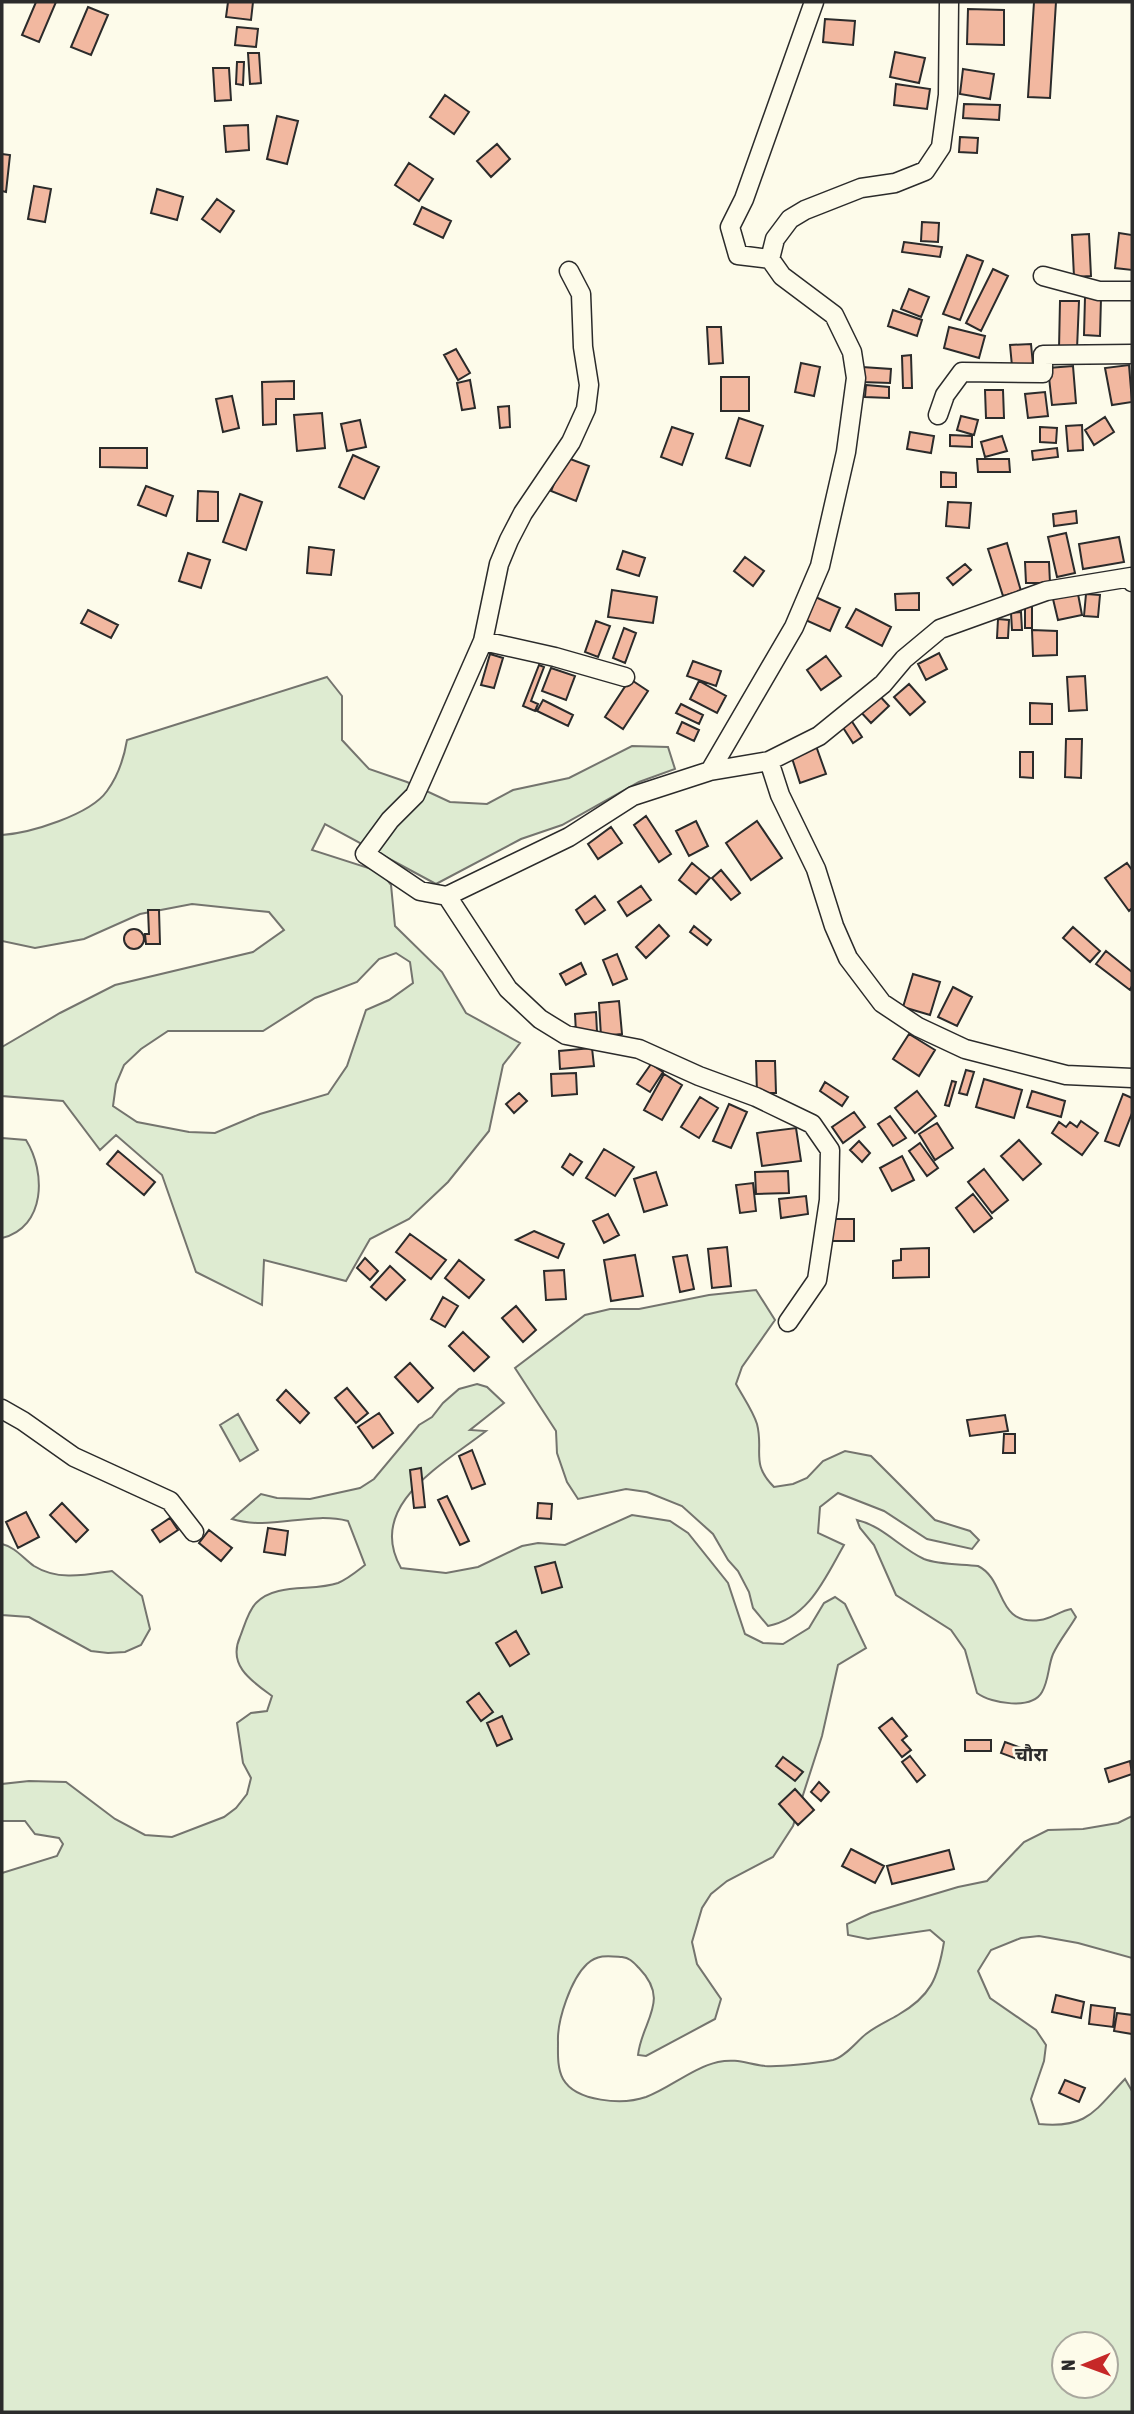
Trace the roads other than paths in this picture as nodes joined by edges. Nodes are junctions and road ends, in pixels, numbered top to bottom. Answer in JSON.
{"nodes":[{"id":1,"x":814,"y":2,"type":"edge"},
{"id":2,"x":949,"y":2,"type":"edge"},
{"id":3,"x":770,"y":259,"type":"junction"},
{"id":4,"x":569,"y":271,"type":"dead end"},
{"id":5,"x":1044,"y":276,"type":"dead end"},
{"id":6,"x":1132,"y":291,"type":"edge"},
{"id":7,"x":1132,"y":354,"type":"edge"},
{"id":8,"x":938,"y":415,"type":"dead end"},
{"id":9,"x":1132,"y":582,"type":"edge"},
{"id":10,"x":483,"y":641,"type":"junction"},
{"id":11,"x":625,"y":677,"type":"dead end"},
{"id":12,"x":769,"y":761,"type":"junction"},
{"id":13,"x":710,"y":771,"type":"junction"},
{"id":14,"x":447,"y":896,"type":"junction"},
{"id":15,"x":1132,"y":1078,"type":"edge"},
{"id":16,"x":788,"y":1322,"type":"dead end"},
{"id":17,"x":2,"y":1409,"type":"edge"},
{"id":18,"x":194,"y":1532,"type":"dead end"}],
"edges":[{"from":1,"to":3,"type":"street"},
{"from":2,"to":3,"type":"street"},
{"from":3,"to":13,"type":"street"},
{"from":4,"to":10,"type":"street"},
{"from":5,"to":6,"type":"street"},
{"from":7,"to":8,"type":"street"},
{"from":9,"to":12,"type":"street"},
{"from":10,"to":11,"type":"street"},
{"from":10,"to":14,"type":"street"},
{"from":12,"to":13,"type":"street"},
{"from":12,"to":15,"type":"street"},
{"from":13,"to":14,"type":"street"},
{"from":14,"to":16,"type":"street"},
{"from":17,"to":18,"type":"street"}]}
